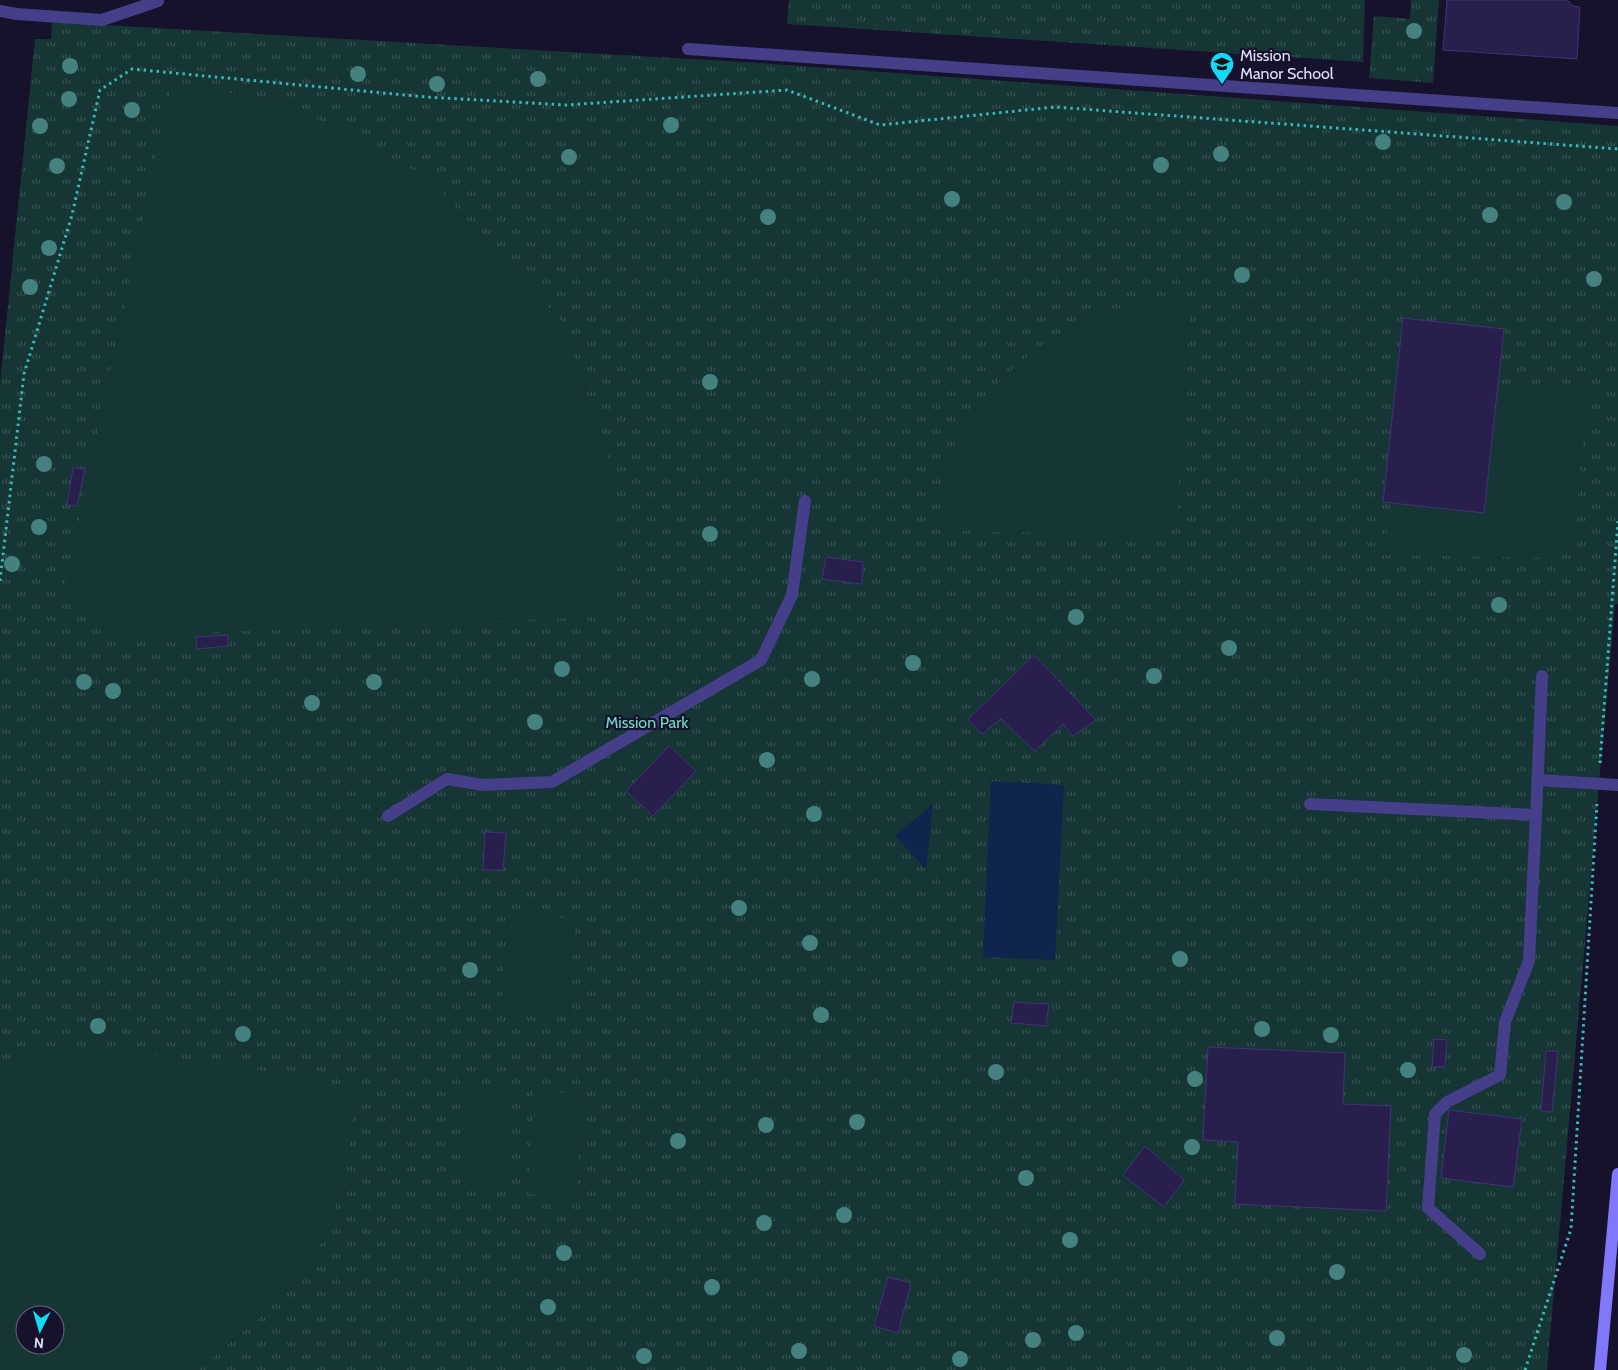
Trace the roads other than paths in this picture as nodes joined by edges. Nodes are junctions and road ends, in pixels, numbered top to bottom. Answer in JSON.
{"nodes":[{"id":1,"x":158,"y":1,"type":"edge"},
{"id":2,"x":0,"y":11,"type":"edge"},
{"id":3,"x":688,"y":50,"type":"dead end"},
{"id":4,"x":1618,"y":112,"type":"edge"},
{"id":5,"x":805,"y":501,"type":"dead end"},
{"id":6,"x":1542,"y":676,"type":"dead end"},
{"id":7,"x":1538,"y":780,"type":"junction"},
{"id":8,"x":1618,"y":786,"type":"edge"},
{"id":9,"x":1310,"y":804,"type":"dead end"},
{"id":10,"x":1536,"y":815,"type":"junction"},
{"id":11,"x":388,"y":816,"type":"dead end"},
{"id":12,"x":1618,"y":1174,"type":"edge"},
{"id":13,"x":1480,"y":1254,"type":"dead end"},
{"id":14,"x":1600,"y":1370,"type":"edge"}],
"edges":[{"from":1,"to":2,"type":"lane"},
{"from":3,"to":4,"type":"lane"},
{"from":5,"to":11,"type":"lane"},
{"from":6,"to":7,"type":"lane"},
{"from":7,"to":8,"type":"lane"},
{"from":7,"to":10,"type":"lane"},
{"from":9,"to":10,"type":"lane"},
{"from":10,"to":13,"type":"lane"},
{"from":12,"to":14,"type":"street"}]}
